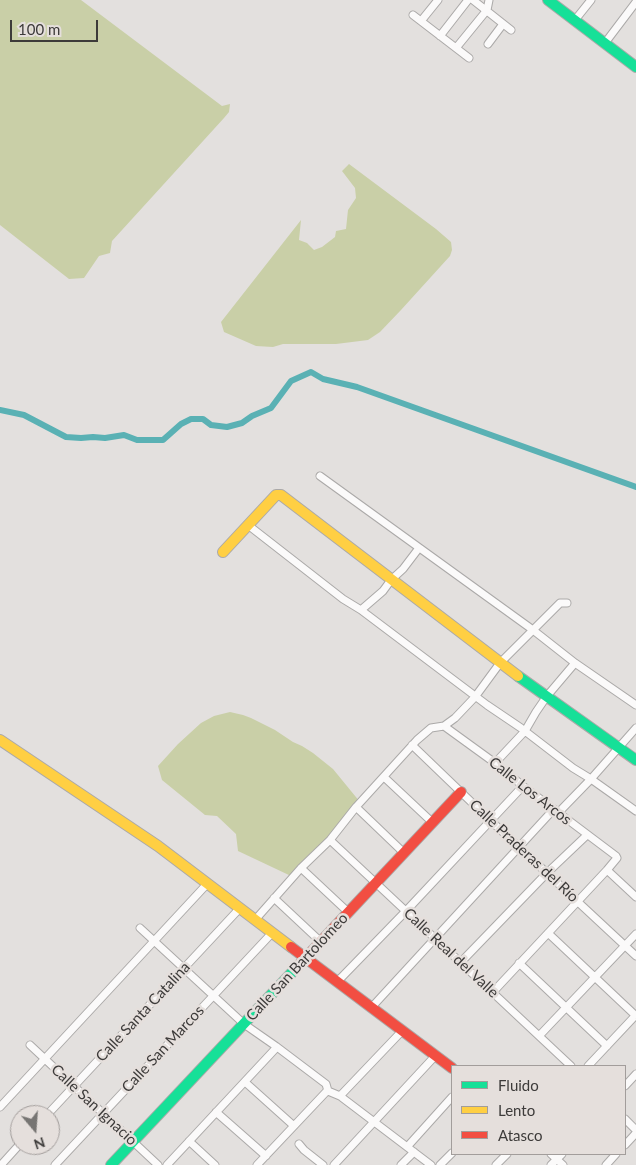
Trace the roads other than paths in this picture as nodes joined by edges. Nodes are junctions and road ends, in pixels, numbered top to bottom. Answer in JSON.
{"nodes":[{"id":1,"x":438,"y":0,"type":"edge"},
{"id":2,"x":468,"y":0,"type":"edge"},
{"id":3,"x":473,"y":0,"type":"edge"},
{"id":4,"x":489,"y":0,"type":"edge"},
{"id":5,"x":548,"y":0,"type":"edge"},
{"id":6,"x":591,"y":0,"type":"edge"},
{"id":7,"x":636,"y":2,"type":"edge"},
{"id":8,"x":486,"y":10,"type":"junction"},
{"id":9,"x":413,"y":15,"type":"dead end"},
{"id":10,"x":575,"y":20,"type":"junction"},
{"id":11,"x":421,"y":21,"type":"junction"},
{"id":12,"x":503,"y":24,"type":"junction"},
{"id":13,"x":512,"y":30,"type":"dead end"},
{"id":14,"x":440,"y":36,"type":"junction"},
{"id":15,"x":604,"y":42,"type":"junction"},
{"id":16,"x":488,"y":44,"type":"dead end"},
{"id":17,"x":456,"y":48,"type":"junction"},
{"id":18,"x":469,"y":58,"type":"dead end"},
{"id":19,"x":636,"y":67,"type":"edge"},
{"id":20,"x":320,"y":476,"type":"dead end"},
{"id":21,"x":248,"y":525,"type":"junction"},
{"id":22,"x":419,"y":548,"type":"junction"},
{"id":23,"x":223,"y":552,"type":"dead end"},
{"id":24,"x":391,"y":580,"type":"junction"},
{"id":25,"x":567,"y":603,"type":"dead end"},
{"id":26,"x":361,"y":610,"type":"junction"},
{"id":27,"x":533,"y":630,"type":"junction"},
{"id":28,"x":575,"y":662,"type":"junction"},
{"id":29,"x":500,"y":663,"type":"junction"},
{"id":30,"x":547,"y":696,"type":"junction"},
{"id":31,"x":476,"y":697,"type":"junction"},
{"id":32,"x":636,"y":706,"type":"edge"},
{"id":33,"x":444,"y":726,"type":"junction"},
{"id":34,"x":636,"y":728,"type":"edge"},
{"id":35,"x":525,"y":731,"type":"junction"},
{"id":36,"x":0,"y":740,"type":"edge"},
{"id":37,"x":412,"y":745,"type":"junction"},
{"id":38,"x":619,"y":748,"type":"junction"},
{"id":39,"x":636,"y":760,"type":"edge"},
{"id":40,"x":496,"y":763,"type":"junction"},
{"id":41,"x":384,"y":776,"type":"junction"},
{"id":42,"x":591,"y":779,"type":"junction"},
{"id":43,"x":523,"y":786,"type":"junction"},
{"id":44,"x":461,"y":792,"type":"junction"},
{"id":45,"x":356,"y":807,"type":"junction"},
{"id":46,"x":556,"y":811,"type":"junction"},
{"id":47,"x":636,"y":811,"type":"edge"},
{"id":48,"x":491,"y":821,"type":"junction"},
{"id":49,"x":433,"y":823,"type":"junction"},
{"id":50,"x":587,"y":835,"type":"junction"},
{"id":51,"x":330,"y":840,"type":"junction"},
{"id":52,"x":519,"y":847,"type":"junction"},
{"id":53,"x":404,"y":853,"type":"junction"},
{"id":54,"x":301,"y":868,"type":"junction"},
{"id":55,"x":607,"y":870,"type":"junction"},
{"id":56,"x":547,"y":873,"type":"junction"},
{"id":57,"x":376,"y":883,"type":"junction"},
{"id":58,"x":207,"y":884,"type":"junction"},
{"id":59,"x":636,"y":897,"type":"edge"},
{"id":60,"x":274,"y":898,"type":"junction"},
{"id":61,"x":578,"y":901,"type":"junction"},
{"id":62,"x":240,"y":908,"type":"junction"},
{"id":63,"x":406,"y":911,"type":"junction"},
{"id":64,"x":348,"y":912,"type":"junction"},
{"id":65,"x":255,"y":920,"type":"junction"},
{"id":66,"x":140,"y":928,"type":"dead end"},
{"id":67,"x":272,"y":933,"type":"junction"},
{"id":68,"x":548,"y":933,"type":"junction"},
{"id":69,"x":636,"y":934,"type":"edge"},
{"id":70,"x":435,"y":938,"type":"junction"},
{"id":71,"x":154,"y":941,"type":"junction"},
{"id":72,"x":321,"y":942,"type":"junction"},
{"id":73,"x":625,"y":945,"type":"junction"},
{"id":74,"x":636,"y":956,"type":"edge"},
{"id":75,"x":306,"y":958,"type":"junction"},
{"id":76,"x":461,"y":962,"type":"junction"},
{"id":77,"x":519,"y":963,"type":"junction"},
{"id":78,"x":184,"y":969,"type":"junction"},
{"id":79,"x":595,"y":977,"type":"junction"},
{"id":80,"x":336,"y":982,"type":"junction"},
{"id":81,"x":493,"y":992,"type":"junction"},
{"id":82,"x":213,"y":996,"type":"junction"},
{"id":83,"x":370,"y":1008,"type":"junction"},
{"id":84,"x":566,"y":1008,"type":"junction"},
{"id":85,"x":636,"y":1015,"type":"edge"},
{"id":86,"x":244,"y":1024,"type":"junction"},
{"id":87,"x":402,"y":1031,"type":"junction"},
{"id":88,"x":539,"y":1036,"type":"junction"},
{"id":89,"x":30,"y":1045,"type":"dead end"},
{"id":90,"x":607,"y":1046,"type":"junction"},
{"id":91,"x":277,"y":1047,"type":"junction"},
{"id":92,"x":436,"y":1056,"type":"junction"},
{"id":93,"x":45,"y":1059,"type":"junction"},
{"id":94,"x":570,"y":1065,"type":"edge"},
{"id":95,"x":589,"y":1065,"type":"edge"},
{"id":96,"x":451,"y":1067,"type":"edge"},
{"id":97,"x":636,"y":1074,"type":"edge"},
{"id":98,"x":245,"y":1082,"type":"junction"},
{"id":99,"x":626,"y":1085,"type":"edge"},
{"id":100,"x":74,"y":1086,"type":"junction"},
{"id":101,"x":328,"y":1091,"type":"junction"},
{"id":102,"x":340,"y":1096,"type":"junction"},
{"id":103,"x":451,"y":1098,"type":"edge"},
{"id":104,"x":56,"y":1105,"type":"edge"},
{"id":105,"x":0,"y":1107,"type":"edge"},
{"id":106,"x":216,"y":1112,"type":"junction"},
{"id":107,"x":103,"y":1114,"type":"junction"},
{"id":108,"x":626,"y":1120,"type":"edge"},
{"id":109,"x":374,"y":1122,"type":"junction"},
{"id":110,"x":294,"y":1126,"type":"junction"},
{"id":111,"x":636,"y":1131,"type":"edge"},
{"id":112,"x":189,"y":1141,"type":"junction"},
{"id":113,"x":133,"y":1142,"type":"junction"},
{"id":114,"x":299,"y":1144,"type":"dead end"},
{"id":115,"x":626,"y":1144,"type":"edge"},
{"id":116,"x":407,"y":1147,"type":"junction"},
{"id":117,"x":414,"y":1152,"type":"junction"},
{"id":118,"x":451,"y":1154,"type":"edge"},
{"id":119,"x":10,"y":1155,"type":"edge"},
{"id":120,"x":506,"y":1155,"type":"edge"},
{"id":121,"x":615,"y":1155,"type":"edge"},
{"id":122,"x":266,"y":1156,"type":"junction"},
{"id":123,"x":557,"y":1159,"type":"edge"},
{"id":124,"x":1,"y":1165,"type":"edge"},
{"id":125,"x":55,"y":1165,"type":"edge"},
{"id":126,"x":111,"y":1165,"type":"edge"},
{"id":127,"x":158,"y":1165,"type":"edge"},
{"id":128,"x":167,"y":1165,"type":"edge"},
{"id":129,"x":215,"y":1165,"type":"edge"},
{"id":130,"x":257,"y":1165,"type":"edge"},
{"id":131,"x":323,"y":1165,"type":"edge"},
{"id":132,"x":334,"y":1165,"type":"edge"},
{"id":133,"x":401,"y":1165,"type":"edge"},
{"id":134,"x":432,"y":1165,"type":"edge"},
{"id":135,"x":440,"y":1165,"type":"edge"},
{"id":136,"x":496,"y":1165,"type":"edge"},
{"id":137,"x":563,"y":1165,"type":"edge"},
{"id":138,"x":606,"y":1165,"type":"edge"}],
"edges":[{"from":1,"to":11,"type":"street"},
{"from":2,"to":14,"type":"street"},
{"from":3,"to":8,"type":"street"},
{"from":4,"to":8,"type":"street"},
{"from":5,"to":10,"type":"street"},
{"from":6,"to":10,"type":"street"},
{"from":7,"to":15,"type":"street"},
{"from":8,"to":12,"type":"street"},
{"from":8,"to":17,"type":"street"},
{"from":9,"to":11,"type":"street"},
{"from":10,"to":15,"type":"street"},
{"from":11,"to":14,"type":"street"},
{"from":12,"to":13,"type":"street"},
{"from":12,"to":16,"type":"street"},
{"from":14,"to":17,"type":"street"},
{"from":15,"to":19,"type":"street"},
{"from":17,"to":18,"type":"street"},
{"from":20,"to":22,"type":"street"},
{"from":21,"to":23,"type":"street"},
{"from":21,"to":24,"type":"street"},
{"from":21,"to":26,"type":"street"},
{"from":22,"to":24,"type":"street"},
{"from":22,"to":27,"type":"street"},
{"from":24,"to":26,"type":"street"},
{"from":24,"to":29,"type":"street"},
{"from":25,"to":27,"type":"street"},
{"from":26,"to":31,"type":"street"},
{"from":27,"to":28,"type":"street"},
{"from":27,"to":29,"type":"street"},
{"from":28,"to":30,"type":"street"},
{"from":28,"to":32,"type":"street"},
{"from":29,"to":30,"type":"street"},
{"from":29,"to":31,"type":"street"},
{"from":30,"to":35,"type":"street"},
{"from":30,"to":38,"type":"street"},
{"from":31,"to":33,"type":"street"},
{"from":31,"to":35,"type":"street"},
{"from":33,"to":37,"type":"street"},
{"from":33,"to":40,"type":"street","name":"Calle Los Arcos"},
{"from":34,"to":38,"type":"street"},
{"from":35,"to":40,"type":"street"},
{"from":35,"to":42,"type":"street"},
{"from":36,"to":58,"type":"street"},
{"from":37,"to":41,"type":"street"},
{"from":37,"to":44,"type":"street","name":"Calle Praderas del Río"},
{"from":38,"to":39,"type":"street"},
{"from":38,"to":42,"type":"street"},
{"from":40,"to":43,"type":"street","name":"Calle Los Arcos"},
{"from":41,"to":45,"type":"street"},
{"from":41,"to":49,"type":"street"},
{"from":42,"to":46,"type":"street"},
{"from":42,"to":47,"type":"street"},
{"from":43,"to":46,"type":"street","name":"Calle Los Arcos"},
{"from":43,"to":48,"type":"street"},
{"from":44,"to":48,"type":"street","name":"Calle Praderas del Río"},
{"from":44,"to":49,"type":"street","name":"Calle San Bartolomeo"},
{"from":45,"to":51,"type":"street"},
{"from":45,"to":53,"type":"street"},
{"from":46,"to":50,"type":"street","name":"Calle Los Arcos"},
{"from":46,"to":52,"type":"street"},
{"from":48,"to":52,"type":"street","name":"Calle Praderas del Río"},
{"from":48,"to":63,"type":"street"},
{"from":49,"to":53,"type":"street","name":"Calle San Bartolomeo"},
{"from":50,"to":55,"type":"street","name":"Calle Los Arcos"},
{"from":50,"to":56,"type":"street"},
{"from":51,"to":54,"type":"street"},
{"from":51,"to":57,"type":"street","name":"Calle Real del Valle"},
{"from":52,"to":56,"type":"street","name":"Calle Praderas del Río"},
{"from":52,"to":70,"type":"street"},
{"from":53,"to":57,"type":"street","name":"Calle San Bartolomeo"},
{"from":54,"to":60,"type":"street"},
{"from":54,"to":64,"type":"street"},
{"from":55,"to":59,"type":"street"},
{"from":55,"to":61,"type":"street"},
{"from":56,"to":61,"type":"street","name":"Calle Praderas del Río"},
{"from":56,"to":76,"type":"street"},
{"from":57,"to":63,"type":"street","name":"Calle Real del Valle"},
{"from":57,"to":64,"type":"street","name":"Calle San Bartolomeo"},
{"from":58,"to":62,"type":"street"},
{"from":58,"to":71,"type":"street"},
{"from":60,"to":65,"type":"street"},
{"from":60,"to":72,"type":"street"},
{"from":61,"to":68,"type":"street"},
{"from":61,"to":73,"type":"street","name":"Calle Praderas del Río"},
{"from":62,"to":65,"type":"street"},
{"from":62,"to":78,"type":"street","name":"Calle Santa Catalina"},
{"from":63,"to":70,"type":"street","name":"Calle Real del Valle"},
{"from":63,"to":80,"type":"street"},
{"from":64,"to":72,"type":"street","name":"Calle San Bartolomeo"},
{"from":65,"to":67,"type":"street"},
{"from":66,"to":71,"type":"street"},
{"from":67,"to":75,"type":"street"},
{"from":67,"to":82,"type":"street","name":"Calle San Marcos"},
{"from":68,"to":77,"type":"street"},
{"from":68,"to":79,"type":"street"},
{"from":69,"to":73,"type":"street"},
{"from":70,"to":76,"type":"street","name":"Calle Real del Valle"},
{"from":70,"to":83,"type":"street"},
{"from":71,"to":78,"type":"street"},
{"from":71,"to":93,"type":"street"},
{"from":72,"to":75,"type":"street","name":"Calle San Bartolomeo"},
{"from":73,"to":74,"type":"street","name":"Calle Praderas del Río"},
{"from":73,"to":79,"type":"street"},
{"from":75,"to":80,"type":"street"},
{"from":75,"to":86,"type":"street","name":"Calle San Bartolomeo"},
{"from":76,"to":81,"type":"street","name":"Calle Real del Valle"},
{"from":77,"to":81,"type":"street"},
{"from":77,"to":84,"type":"street"},
{"from":78,"to":82,"type":"street"},
{"from":78,"to":100,"type":"street","name":"Calle Santa Catalina"},
{"from":79,"to":84,"type":"street"},
{"from":79,"to":85,"type":"street"},
{"from":80,"to":83,"type":"street"},
{"from":81,"to":88,"type":"street","name":"Calle Real del Valle"},
{"from":82,"to":86,"type":"street"},
{"from":82,"to":107,"type":"street","name":"Calle San Marcos"},
{"from":83,"to":87,"type":"street"},
{"from":84,"to":88,"type":"street"},
{"from":84,"to":90,"type":"street"},
{"from":85,"to":90,"type":"street"},
{"from":86,"to":91,"type":"street"},
{"from":86,"to":113,"type":"street","name":"Calle San Bartolomeo"},
{"from":87,"to":92,"type":"street"},
{"from":87,"to":102,"type":"street"},
{"from":88,"to":94,"type":"street","name":"Calle Real del Valle"},
{"from":89,"to":93,"type":"street","name":"Calle San Ignacio"},
{"from":90,"to":95,"type":"street"},
{"from":91,"to":98,"type":"street"},
{"from":91,"to":101,"type":"street"},
{"from":92,"to":96,"type":"street"},
{"from":92,"to":109,"type":"street"},
{"from":93,"to":100,"type":"street","name":"Calle San Ignacio"},
{"from":93,"to":105,"type":"street"},
{"from":97,"to":99,"type":"street"},
{"from":98,"to":106,"type":"street"},
{"from":98,"to":110,"type":"street"},
{"from":100,"to":104,"type":"street","name":"Calle Santa Catalina"},
{"from":100,"to":107,"type":"street","name":"Calle San Ignacio"},
{"from":101,"to":102,"type":"street"},
{"from":101,"to":110,"type":"street"},
{"from":102,"to":109,"type":"street"},
{"from":103,"to":116,"type":"street"},
{"from":106,"to":112,"type":"street"},
{"from":106,"to":122,"type":"street"},
{"from":107,"to":113,"type":"street","name":"Calle San Ignacio"},
{"from":107,"to":125,"type":"street","name":"Calle San Marcos"},
{"from":108,"to":111,"type":"street"},
{"from":109,"to":116,"type":"street"},
{"from":109,"to":132,"type":"street"},
{"from":110,"to":122,"type":"street"},
{"from":111,"to":115,"type":"street"},
{"from":112,"to":128,"type":"street"},
{"from":112,"to":129,"type":"street"},
{"from":113,"to":126,"type":"street","name":"Calle San Bartolomeo"},
{"from":113,"to":127,"type":"street","name":"Calle San Ignacio"},
{"from":114,"to":131,"type":"street"},
{"from":116,"to":117,"type":"street"},
{"from":117,"to":133,"type":"street"},
{"from":117,"to":134,"type":"street"},
{"from":118,"to":135,"type":"street"},
{"from":119,"to":124,"type":"street"},
{"from":120,"to":136,"type":"street"},
{"from":121,"to":138,"type":"street"},
{"from":122,"to":130,"type":"street"},
{"from":123,"to":137,"type":"street"}]}
